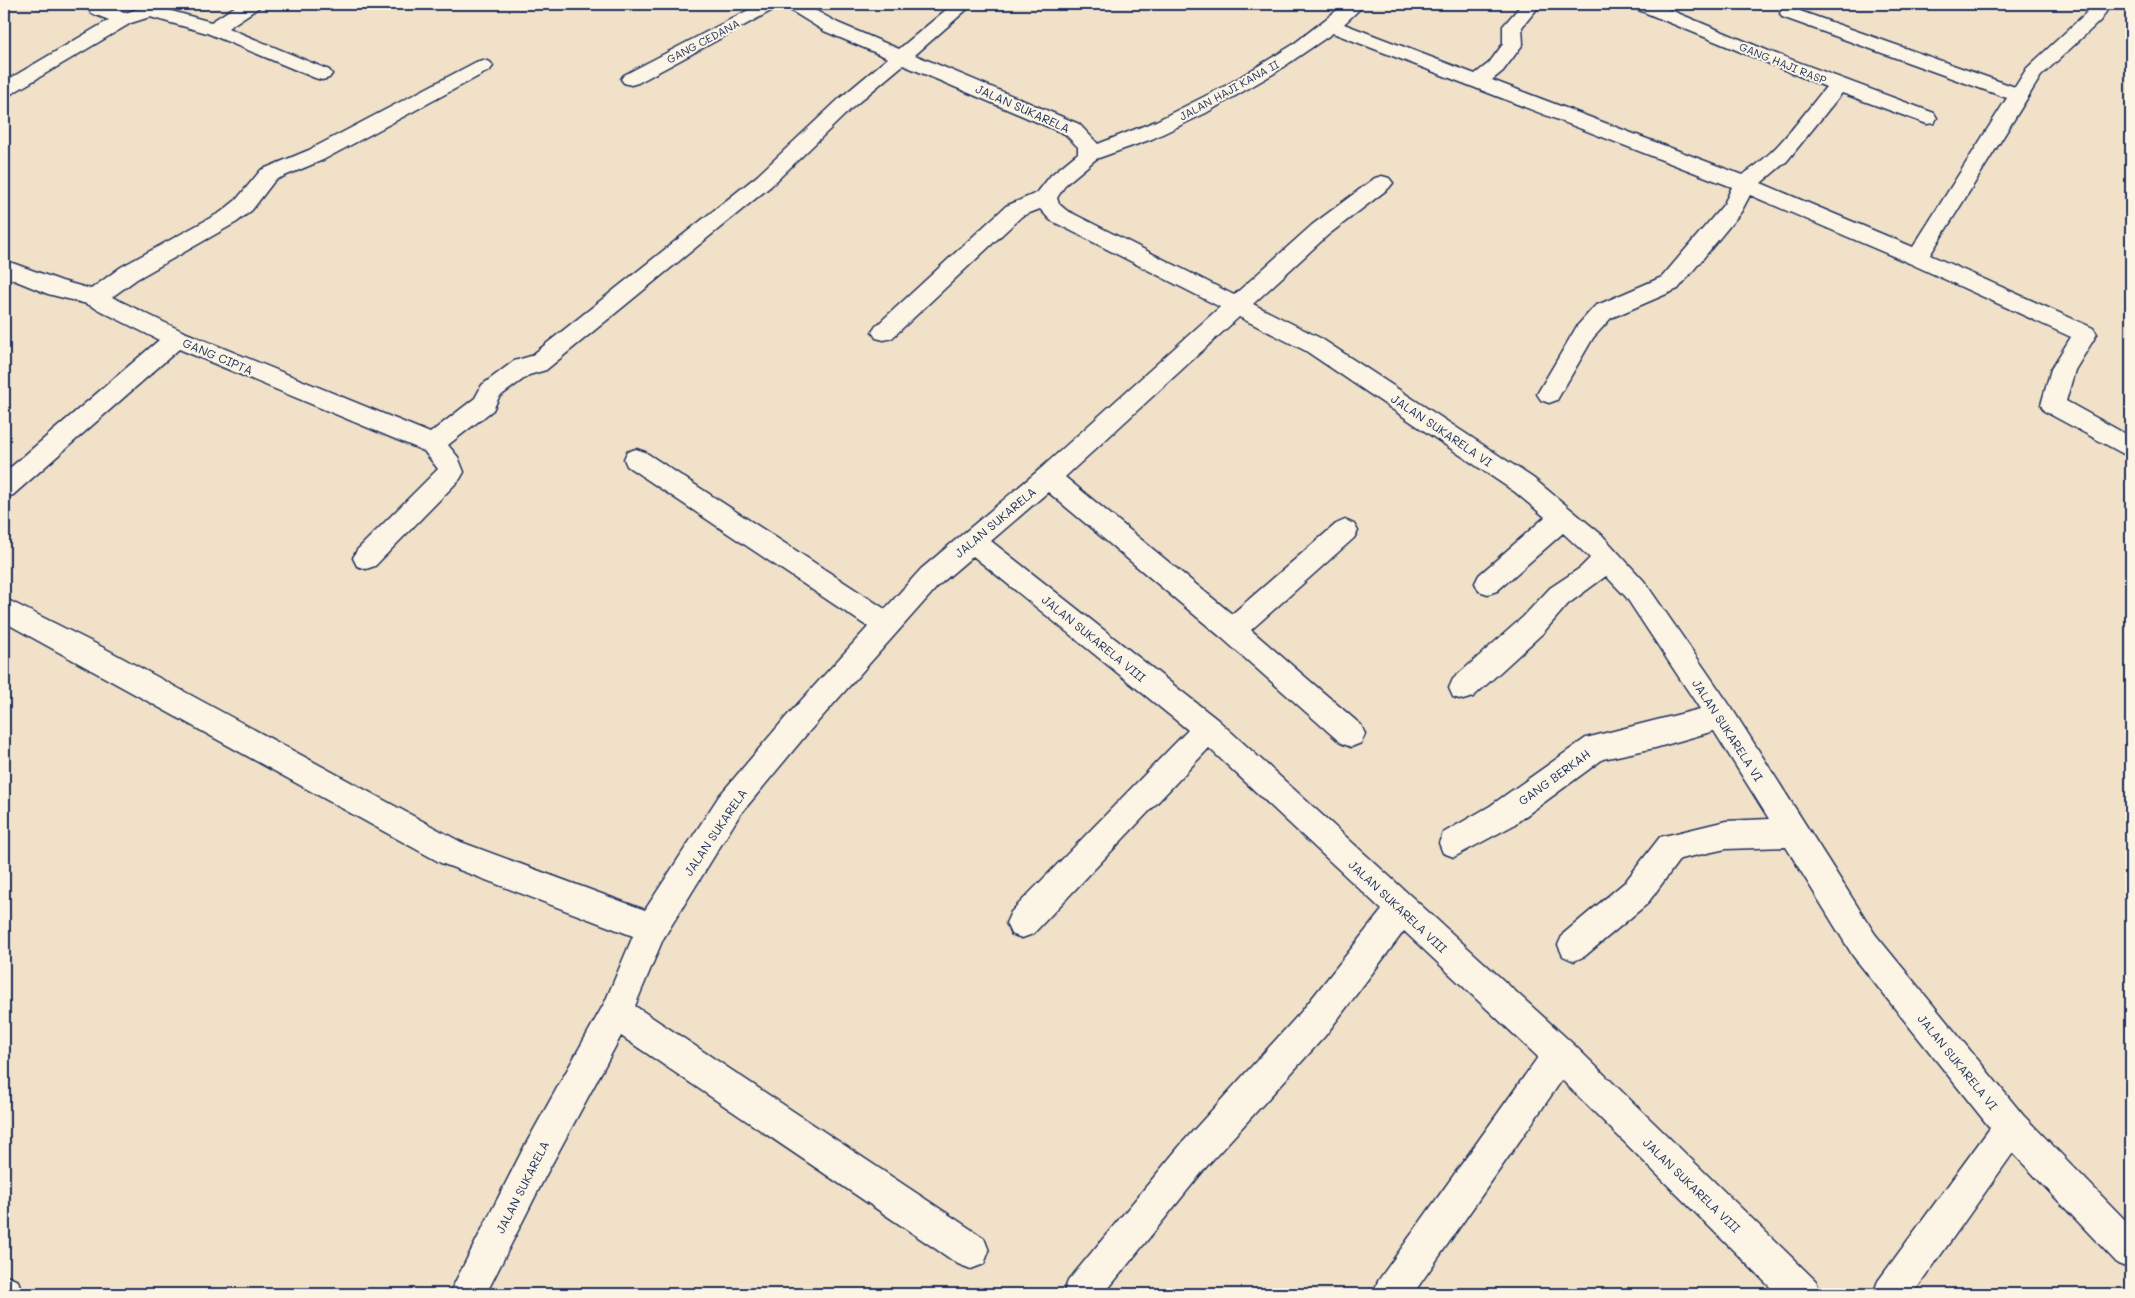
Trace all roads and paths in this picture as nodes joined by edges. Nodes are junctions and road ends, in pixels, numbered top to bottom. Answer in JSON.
{"nodes":[{"id":1,"x":94,"y":4,"type":"edge"},
{"id":2,"x":250,"y":4,"type":"edge"},
{"id":3,"x":774,"y":4,"type":"edge"},
{"id":4,"x":791,"y":4,"type":"edge"},
{"id":5,"x":964,"y":4,"type":"edge"},
{"id":6,"x":1356,"y":4,"type":"edge"},
{"id":7,"x":1532,"y":4,"type":"edge"},
{"id":8,"x":1641,"y":4,"type":"edge"},
{"id":9,"x":1796,"y":4,"type":"edge"},
{"id":10,"x":2102,"y":4,"type":"edge"},
{"id":11,"x":124,"y":18,"type":"junction"},
{"id":12,"x":1332,"y":26,"type":"junction"},
{"id":13,"x":214,"y":29,"type":"junction"},
{"id":14,"x":902,"y":57,"type":"junction"},
{"id":15,"x":483,"y":66,"type":"dead end"},
{"id":16,"x":322,"y":74,"type":"dead end"},
{"id":17,"x":631,"y":79,"type":"dead end"},
{"id":18,"x":1478,"y":82,"type":"junction"},
{"id":19,"x":1838,"y":85,"type":"junction"},
{"id":20,"x":4,"y":90,"type":"edge"},
{"id":21,"x":2020,"y":96,"type":"junction"},
{"id":22,"x":1927,"y":118,"type":"dead end"},
{"id":23,"x":1088,"y":154,"type":"junction"},
{"id":24,"x":1382,"y":183,"type":"dead end"},
{"id":25,"x":1744,"y":184,"type":"junction"},
{"id":26,"x":1046,"y":198,"type":"junction"},
{"id":27,"x":1917,"y":258,"type":"junction"},
{"id":28,"x":4,"y":268,"type":"edge"},
{"id":29,"x":94,"y":298,"type":"junction"},
{"id":30,"x":1235,"y":306,"type":"junction"},
{"id":31,"x":884,"y":332,"type":"dead end"},
{"id":32,"x":176,"y":338,"type":"junction"},
{"id":33,"x":1549,"y":394,"type":"dead end"},
{"id":34,"x":433,"y":444,"type":"junction"},
{"id":35,"x":2131,"y":448,"type":"edge"},
{"id":36,"x":636,"y":459,"type":"dead end"},
{"id":37,"x":1048,"y":477,"type":"junction"},
{"id":38,"x":4,"y":488,"type":"edge"},
{"id":39,"x":1563,"y":517,"type":"junction"},
{"id":40,"x":1345,"y":531,"type":"dead end"},
{"id":41,"x":972,"y":541,"type":"junction"},
{"id":42,"x":366,"y":558,"type":"dead end"},
{"id":43,"x":1607,"y":558,"type":"junction"},
{"id":44,"x":1488,"y":583,"type":"dead end"},
{"id":45,"x":4,"y":609,"type":"edge"},
{"id":46,"x":886,"y":624,"type":"junction"},
{"id":47,"x":1232,"y":630,"type":"junction"},
{"id":48,"x":1463,"y":688,"type":"dead end"},
{"id":49,"x":1721,"y":716,"type":"junction"},
{"id":50,"x":1208,"y":729,"type":"junction"},
{"id":51,"x":1351,"y":734,"type":"dead end"},
{"id":52,"x":1793,"y":832,"type":"junction"},
{"id":53,"x":1454,"y":843,"type":"dead end"},
{"id":54,"x":1402,"y":909,"type":"junction"},
{"id":55,"x":1022,"y":923,"type":"dead end"},
{"id":56,"x":652,"y":928,"type":"junction"},
{"id":57,"x":1574,"y":945,"type":"dead end"},
{"id":58,"x":616,"y":1012,"type":"junction"},
{"id":59,"x":1560,"y":1056,"type":"junction"},
{"id":60,"x":2011,"y":1127,"type":"junction"},
{"id":61,"x":971,"y":1251,"type":"dead end"},
{"id":62,"x":2131,"y":1251,"type":"edge"},
{"id":63,"x":467,"y":1294,"type":"edge"},
{"id":64,"x":1081,"y":1294,"type":"edge"},
{"id":65,"x":1391,"y":1294,"type":"edge"},
{"id":66,"x":1803,"y":1294,"type":"edge"},
{"id":67,"x":1891,"y":1294,"type":"edge"}],
"edges":[{"from":1,"to":11,"type":"street"},
{"from":2,"to":13,"type":"street"},
{"from":3,"to":17,"type":"street","name":"GANG CEDANA"},
{"from":4,"to":14,"type":"street","name":"JALAN SUKARELA"},
{"from":5,"to":14,"type":"street"},
{"from":6,"to":12,"type":"street","name":"JALAN HAJI KANA II"},
{"from":7,"to":18,"type":"street"},
{"from":8,"to":19,"type":"street","name":"GANG HAJI RASP"},
{"from":9,"to":21,"type":"street"},
{"from":10,"to":21,"type":"street"},
{"from":11,"to":13,"type":"street"},
{"from":11,"to":20,"type":"street"},
{"from":12,"to":18,"type":"street"},
{"from":12,"to":23,"type":"street","name":"JALAN HAJI KANA II"},
{"from":13,"to":16,"type":"street"},
{"from":14,"to":23,"type":"street","name":"JALAN SUKARELA"},
{"from":14,"to":34,"type":"street"},
{"from":15,"to":29,"type":"street"},
{"from":18,"to":25,"type":"street"},
{"from":19,"to":22,"type":"street","name":"GANG HAJI RASP"},
{"from":19,"to":25,"type":"street"},
{"from":21,"to":27,"type":"street"},
{"from":23,"to":26,"type":"street"},
{"from":24,"to":30,"type":"street","name":"JALAN SUKARELA"},
{"from":25,"to":27,"type":"street"},
{"from":25,"to":33,"type":"street"},
{"from":26,"to":30,"type":"street"},
{"from":26,"to":31,"type":"street"},
{"from":27,"to":35,"type":"street"},
{"from":28,"to":29,"type":"street","name":"GANG CIPTA"},
{"from":29,"to":32,"type":"street","name":"GANG CIPTA"},
{"from":30,"to":37,"type":"street","name":"JALAN SUKARELA"},
{"from":30,"to":39,"type":"street","name":"JALAN SUKARELA VI"},
{"from":32,"to":34,"type":"street","name":"GANG CIPTA"},
{"from":32,"to":38,"type":"street"},
{"from":34,"to":42,"type":"street"},
{"from":36,"to":46,"type":"street"},
{"from":37,"to":41,"type":"street","name":"JALAN SUKARELA"},
{"from":37,"to":47,"type":"street"},
{"from":39,"to":43,"type":"street","name":"JALAN SUKARELA VI"},
{"from":39,"to":44,"type":"street"},
{"from":40,"to":47,"type":"street"},
{"from":41,"to":46,"type":"street","name":"JALAN SUKARELA"},
{"from":41,"to":50,"type":"street","name":"JALAN SUKARELA VIII"},
{"from":43,"to":48,"type":"street"},
{"from":43,"to":49,"type":"street","name":"JALAN SUKARELA VI"},
{"from":45,"to":56,"type":"street"},
{"from":46,"to":56,"type":"street","name":"JALAN SUKARELA"},
{"from":47,"to":51,"type":"street"},
{"from":49,"to":52,"type":"street","name":"JALAN SUKARELA VI"},
{"from":49,"to":53,"type":"street","name":"GANG BERKAH"},
{"from":50,"to":54,"type":"street","name":"JALAN SUKARELA VIII"},
{"from":50,"to":55,"type":"street"},
{"from":52,"to":57,"type":"street"},
{"from":52,"to":60,"type":"street","name":"JALAN SUKARELA VI"},
{"from":54,"to":59,"type":"street","name":"JALAN SUKARELA VIII"},
{"from":54,"to":64,"type":"street"},
{"from":56,"to":58,"type":"street","name":"JALAN SUKARELA"},
{"from":58,"to":61,"type":"street"},
{"from":58,"to":63,"type":"street","name":"JALAN SUKARELA"},
{"from":59,"to":65,"type":"street"},
{"from":59,"to":66,"type":"street","name":"JALAN SUKARELA VIII"},
{"from":60,"to":62,"type":"street","name":"JALAN SUKARELA VI"},
{"from":60,"to":67,"type":"street"}]}
